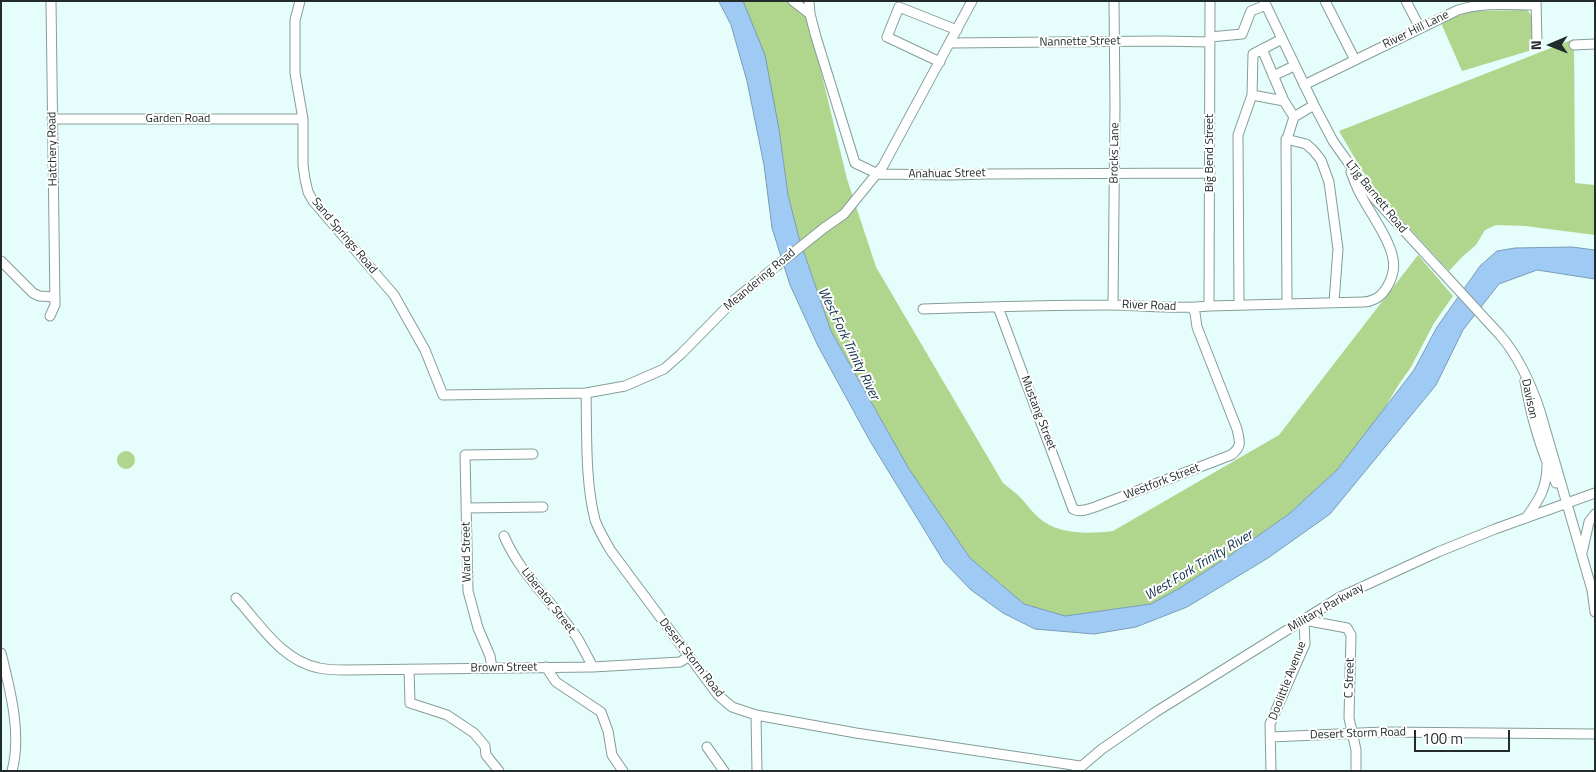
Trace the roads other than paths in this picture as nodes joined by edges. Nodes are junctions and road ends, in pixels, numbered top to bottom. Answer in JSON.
{"nodes":[{"id":1,"x":51,"y":1,"type":"edge"},
{"id":2,"x":300,"y":1,"type":"edge"},
{"id":3,"x":793,"y":1,"type":"edge"},
{"id":4,"x":809,"y":1,"type":"edge"},
{"id":5,"x":972,"y":1,"type":"edge"},
{"id":6,"x":1114,"y":1,"type":"edge"},
{"id":7,"x":1210,"y":1,"type":"edge"},
{"id":8,"x":1325,"y":1,"type":"edge"},
{"id":9,"x":1406,"y":1,"type":"edge"},
{"id":10,"x":1265,"y":3,"type":"edge"},
{"id":11,"x":1536,"y":3,"type":"edge"},
{"id":12,"x":810,"y":14,"type":"junction"},
{"id":13,"x":1420,"y":28,"type":"junction"},
{"id":14,"x":957,"y":30,"type":"junction"},
{"id":15,"x":1210,"y":39,"type":"junction"},
{"id":16,"x":1282,"y":39,"type":"junction"},
{"id":17,"x":1114,"y":41,"type":"junction"},
{"id":18,"x":1536,"y":42,"type":"dead end"},
{"id":19,"x":950,"y":43,"type":"junction"},
{"id":20,"x":1595,"y":44,"type":"edge"},
{"id":21,"x":1574,"y":45,"type":"dead end"},
{"id":22,"x":1262,"y":49,"type":"junction"},
{"id":23,"x":1355,"y":60,"type":"junction"},
{"id":24,"x":940,"y":62,"type":"junction"},
{"id":25,"x":1294,"y":66,"type":"junction"},
{"id":26,"x":1273,"y":76,"type":"junction"},
{"id":27,"x":1304,"y":85,"type":"junction"},
{"id":28,"x":1252,"y":95,"type":"junction"},
{"id":29,"x":1284,"y":101,"type":"junction"},
{"id":30,"x":1314,"y":105,"type":"junction"},
{"id":31,"x":1294,"y":117,"type":"junction"},
{"id":32,"x":303,"y":119,"type":"junction"},
{"id":33,"x":52,"y":120,"type":"junction"},
{"id":34,"x":1286,"y":138,"type":"junction"},
{"id":35,"x":1344,"y":158,"type":"junction"},
{"id":36,"x":878,"y":174,"type":"junction"},
{"id":37,"x":1115,"y":174,"type":"junction"},
{"id":38,"x":1210,"y":174,"type":"junction"},
{"id":39,"x":1,"y":260,"type":"edge"},
{"id":40,"x":55,"y":297,"type":"junction"},
{"id":41,"x":1334,"y":302,"type":"junction"},
{"id":42,"x":1287,"y":304,"type":"junction"},
{"id":43,"x":1113,"y":305,"type":"junction"},
{"id":44,"x":1239,"y":305,"type":"junction"},
{"id":45,"x":1209,"y":306,"type":"junction"},
{"id":46,"x":998,"y":307,"type":"junction"},
{"id":47,"x":1192,"y":308,"type":"junction"},
{"id":48,"x":923,"y":309,"type":"dead end"},
{"id":49,"x":50,"y":316,"type":"dead end"},
{"id":50,"x":1523,"y":370,"type":"junction"},
{"id":51,"x":586,"y":393,"type":"junction"},
{"id":52,"x":443,"y":395,"type":"joint"},
{"id":53,"x":533,"y":454,"type":"dead end"},
{"id":54,"x":1548,"y":465,"type":"junction"},
{"id":55,"x":1595,"y":493,"type":"edge"},
{"id":56,"x":1566,"y":504,"type":"junction"},
{"id":57,"x":542,"y":507,"type":"dead end"},
{"id":58,"x":466,"y":508,"type":"junction"},
{"id":59,"x":1084,"y":510,"type":"joint"},
{"id":60,"x":1595,"y":514,"type":"edge"},
{"id":61,"x":1526,"y":518,"type":"junction"},
{"id":62,"x":504,"y":536,"type":"dead end"},
{"id":63,"x":1582,"y":554,"type":"junction"},
{"id":64,"x":236,"y":598,"type":"dead end"},
{"id":65,"x":1595,"y":612,"type":"edge"},
{"id":66,"x":1304,"y":620,"type":"junction"},
{"id":67,"x":1,"y":653,"type":"edge"},
{"id":68,"x":688,"y":657,"type":"junction"},
{"id":69,"x":592,"y":666,"type":"junction"},
{"id":70,"x":546,"y":667,"type":"junction"},
{"id":71,"x":492,"y":668,"type":"junction"},
{"id":72,"x":409,"y":669,"type":"junction"},
{"id":73,"x":756,"y":715,"type":"junction"},
{"id":74,"x":1353,"y":732,"type":"junction"},
{"id":75,"x":1595,"y":734,"type":"edge"},
{"id":76,"x":1271,"y":737,"type":"junction"},
{"id":77,"x":707,"y":747,"type":"dead end"},
{"id":78,"x":1078,"y":769,"type":"edge"},
{"id":79,"x":12,"y":771,"type":"edge"},
{"id":80,"x":499,"y":771,"type":"edge"},
{"id":81,"x":623,"y":771,"type":"edge"},
{"id":82,"x":724,"y":771,"type":"edge"},
{"id":83,"x":757,"y":771,"type":"edge"},
{"id":84,"x":1271,"y":771,"type":"edge"},
{"id":85,"x":1356,"y":771,"type":"edge"}],
"edges":[{"from":1,"to":33,"type":"street","name":"Hatchery Road"},
{"from":2,"to":32,"type":"street","name":"Sand Springs Road"},
{"from":3,"to":12,"type":"street"},
{"from":4,"to":12,"type":"street","name":"Anahuac Street"},
{"from":5,"to":14,"type":"street","name":"Meandering Road"},
{"from":6,"to":17,"type":"street","name":"Brocks Lane"},
{"from":7,"to":15,"type":"street","name":"Big Bend Street"},
{"from":8,"to":23,"type":"street"},
{"from":9,"to":13,"type":"street"},
{"from":10,"to":15,"type":"street","name":"Nannette Street"},
{"from":10,"to":16,"type":"street","name":"LTjg Barnett Road"},
{"from":11,"to":13,"type":"street","name":"River Hill Lane"},
{"from":11,"to":18,"type":"street"},
{"from":12,"to":36,"type":"street","name":"Anahuac Street"},
{"from":13,"to":23,"type":"street","name":"River Hill Lane"},
{"from":14,"to":19,"type":"street","name":"Meandering Road"},
{"from":14,"to":24,"type":"street"},
{"from":15,"to":17,"type":"street","name":"Nannette Street"},
{"from":15,"to":38,"type":"street","name":"Big Bend Street"},
{"from":16,"to":22,"type":"street"},
{"from":16,"to":25,"type":"street","name":"LTjg Barnett Road"},
{"from":17,"to":19,"type":"street","name":"Nannette Street"},
{"from":17,"to":37,"type":"street","name":"Brocks Lane"},
{"from":19,"to":24,"type":"street","name":"Meandering Road"},
{"from":20,"to":21,"type":"street"},
{"from":22,"to":26,"type":"street"},
{"from":22,"to":28,"type":"street"},
{"from":23,"to":27,"type":"street","name":"River Hill Lane"},
{"from":24,"to":36,"type":"street","name":"Meandering Road"},
{"from":25,"to":26,"type":"street"},
{"from":25,"to":27,"type":"street","name":"LTjg Barnett Road"},
{"from":26,"to":29,"type":"street"},
{"from":27,"to":30,"type":"street","name":"LTjg Barnett Road"},
{"from":28,"to":29,"type":"street"},
{"from":28,"to":44,"type":"street"},
{"from":29,"to":31,"type":"street"},
{"from":30,"to":31,"type":"street"},
{"from":30,"to":35,"type":"street","name":"LTjg Barnett Road"},
{"from":31,"to":34,"type":"street"},
{"from":32,"to":33,"type":"street","name":"Garden Road"},
{"from":32,"to":52,"type":"street","name":"Sand Springs Road"},
{"from":33,"to":40,"type":"street","name":"Hatchery Road"},
{"from":34,"to":41,"type":"street"},
{"from":34,"to":42,"type":"street"},
{"from":35,"to":41,"type":"street","name":"River Road"},
{"from":35,"to":50,"type":"street","name":"LTjg Barnett Road"},
{"from":36,"to":37,"type":"street","name":"Anahuac Street"},
{"from":36,"to":51,"type":"street","name":"Meandering Road"},
{"from":37,"to":38,"type":"street","name":"Anahuac Street"},
{"from":37,"to":43,"type":"street","name":"Brocks Lane"},
{"from":38,"to":45,"type":"street","name":"Big Bend Street"},
{"from":39,"to":40,"type":"street"},
{"from":40,"to":49,"type":"street","name":"Hatchery Road"},
{"from":41,"to":42,"type":"street","name":"River Road"},
{"from":42,"to":44,"type":"street","name":"River Road"},
{"from":43,"to":46,"type":"street","name":"River Road"},
{"from":43,"to":47,"type":"street","name":"River Road"},
{"from":44,"to":45,"type":"street","name":"River Road"},
{"from":45,"to":47,"type":"street","name":"River Road"},
{"from":46,"to":48,"type":"street","name":"River Road"},
{"from":46,"to":59,"type":"street","name":"Mustang Street"},
{"from":47,"to":59,"type":"street","name":"Westfork Street"},
{"from":50,"to":54,"type":"street","name":"Davison"},
{"from":50,"to":56,"type":"street","name":"Davison"},
{"from":51,"to":52,"type":"street","name":"Meandering Road"},
{"from":51,"to":68,"type":"street","name":"Desert Storm Road"},
{"from":53,"to":58,"type":"street"},
{"from":54,"to":56,"type":"street","name":"Davison"},
{"from":54,"to":61,"type":"street"},
{"from":55,"to":56,"type":"street","name":"Military Parkway"},
{"from":56,"to":61,"type":"street","name":"Military Parkway"},
{"from":56,"to":63,"type":"street","name":"Davison"},
{"from":57,"to":58,"type":"street","name":"Ward Street"},
{"from":58,"to":71,"type":"street","name":"Ward Street"},
{"from":60,"to":63,"type":"street"},
{"from":61,"to":66,"type":"street","name":"Military Parkway"},
{"from":62,"to":69,"type":"street","name":"Liberator Street"},
{"from":63,"to":65,"type":"street","name":"Davison"},
{"from":64,"to":72,"type":"street","name":"Brown Street"},
{"from":66,"to":74,"type":"street","name":"C Street"},
{"from":66,"to":76,"type":"street","name":"Doolittle Avenue"},
{"from":66,"to":78,"type":"street","name":"Military Parkway"},
{"from":67,"to":79,"type":"street"},
{"from":68,"to":69,"type":"street","name":"Brown Street"},
{"from":68,"to":73,"type":"street","name":"Desert Storm Road"},
{"from":69,"to":70,"type":"street","name":"Brown Street"},
{"from":70,"to":71,"type":"street","name":"Brown Street"},
{"from":70,"to":81,"type":"street"},
{"from":71,"to":72,"type":"street","name":"Brown Street"},
{"from":72,"to":80,"type":"street"},
{"from":73,"to":78,"type":"street","name":"Desert Storm Road"},
{"from":73,"to":83,"type":"street"},
{"from":74,"to":75,"type":"street","name":"Desert Storm Road"},
{"from":74,"to":76,"type":"street","name":"Desert Storm Road"},
{"from":74,"to":85,"type":"street","name":"C Street"},
{"from":76,"to":84,"type":"street","name":"Doolittle Avenue"},
{"from":77,"to":82,"type":"street"}]}
